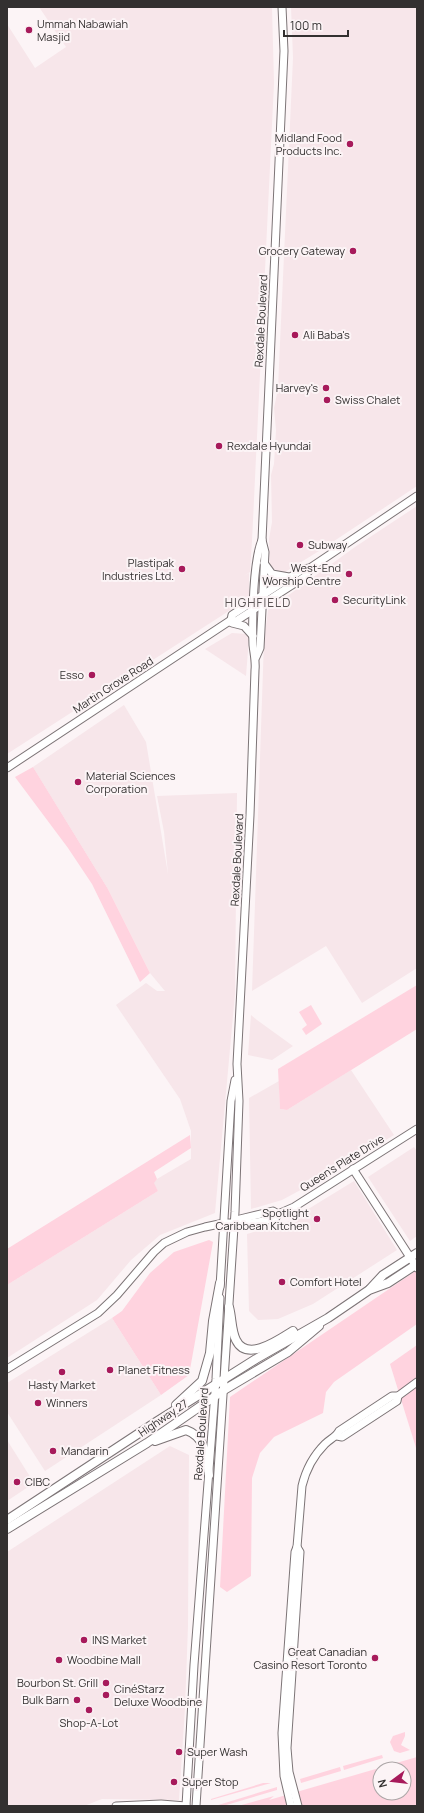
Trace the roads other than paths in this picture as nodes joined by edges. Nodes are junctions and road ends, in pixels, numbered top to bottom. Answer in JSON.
{"nodes":[{"id":1,"x":282,"y":7,"type":"edge"},
{"id":2,"x":417,"y":496,"type":"edge"},
{"id":3,"x":262,"y":540,"type":"junction"},
{"id":4,"x":264,"y":564,"type":"junction"},
{"id":5,"x":310,"y":568,"type":"junction"},
{"id":6,"x":290,"y":578,"type":"junction"},
{"id":7,"x":262,"y":596,"type":"junction"},
{"id":8,"x":254,"y":600,"type":"junction"},
{"id":9,"x":262,"y":605,"type":"junction"},
{"id":10,"x":254,"y":610,"type":"junction"},
{"id":11,"x":229,"y":622,"type":"junction"},
{"id":12,"x":254,"y":636,"type":"junction"},
{"id":13,"x":256,"y":657,"type":"junction"},
{"id":14,"x":7,"y":768,"type":"edge"},
{"id":15,"x":237,"y":1064,"type":"junction"},
{"id":16,"x":417,"y":1129,"type":"edge"},
{"id":17,"x":353,"y":1170,"type":"junction"},
{"id":18,"x":224,"y":1223,"type":"junction"},
{"id":19,"x":234,"y":1223,"type":"junction"},
{"id":20,"x":413,"y":1255,"type":"edge"},
{"id":21,"x":416,"y":1266,"type":"edge"},
{"id":22,"x":220,"y":1284,"type":"junction"},
{"id":23,"x":369,"y":1290,"type":"junction"},
{"id":24,"x":229,"y":1307,"type":"junction"},
{"id":25,"x":328,"y":1318,"type":"junction"},
{"id":26,"x":313,"y":1325,"type":"junction"},
{"id":27,"x":7,"y":1369,"type":"edge"},
{"id":28,"x":225,"y":1379,"type":"junction"},
{"id":29,"x":417,"y":1382,"type":"edge"},
{"id":30,"x":215,"y":1386,"type":"junction"},
{"id":31,"x":224,"y":1390,"type":"junction"},
{"id":32,"x":214,"y":1396,"type":"junction"},
{"id":33,"x":156,"y":1422,"type":"junction"},
{"id":34,"x":147,"y":1443,"type":"junction"},
{"id":35,"x":209,"y":1475,"type":"junction"},
{"id":36,"x":7,"y":1520,"type":"edge"},
{"id":37,"x":7,"y":1530,"type":"edge"},
{"id":38,"x":297,"y":1548,"type":"junction"},
{"id":39,"x":116,"y":1806,"type":"edge"},
{"id":40,"x":155,"y":1806,"type":"edge"},
{"id":41,"x":186,"y":1806,"type":"edge"},
{"id":42,"x":196,"y":1806,"type":"edge"},
{"id":43,"x":292,"y":1806,"type":"edge"},
{"id":44,"x":298,"y":1806,"type":"edge"}],
"edges":[{"from":1,"to":3,"type":"main road","name":"Rexdale Boulevard"},
{"from":2,"to":5,"type":"main road","name":"Martin Grove Road"},
{"from":3,"to":4,"type":"main road","name":"Rexdale Boulevard"},
{"from":3,"to":8,"type":"main road","name":"Rexdale Boulevard"},
{"from":4,"to":6,"type":"main road"},
{"from":4,"to":7,"type":"main road","name":"Rexdale Boulevard"},
{"from":5,"to":6,"type":"main road","name":"Martin Grove Road"},
{"from":5,"to":9,"type":"main road","name":"Martin Grove Road"},
{"from":6,"to":7,"type":"main road","name":"Martin Grove Road"},
{"from":7,"to":8,"type":"main road","name":"Martin Grove Road"},
{"from":7,"to":9,"type":"main road","name":"Rexdale Boulevard"},
{"from":8,"to":10,"type":"main road","name":"Rexdale Boulevard"},
{"from":8,"to":11,"type":"main road","name":"Martin Grove Road"},
{"from":9,"to":10,"type":"main road","name":"Martin Grove Road"},
{"from":9,"to":13,"type":"main road","name":"Rexdale Boulevard"},
{"from":10,"to":11,"type":"main road","name":"Martin Grove Road"},
{"from":10,"to":12,"type":"main road","name":"Rexdale Boulevard"},
{"from":11,"to":12,"type":"main road"},
{"from":11,"to":14,"type":"main road","name":"Martin Grove Road"},
{"from":12,"to":13,"type":"main road","name":"Rexdale Boulevard"},
{"from":13,"to":15,"type":"main road","name":"Rexdale Boulevard"},
{"from":15,"to":18,"type":"main road","name":"Rexdale Boulevard"},
{"from":15,"to":19,"type":"main road","name":"Rexdale Boulevard"},
{"from":16,"to":17,"type":"main road","name":"Queen's Plate Drive"},
{"from":17,"to":19,"type":"main road","name":"Queen's Plate Drive"},
{"from":17,"to":20,"type":"main road"},
{"from":18,"to":19,"type":"main road","name":"Queen's Plate Drive"},
{"from":18,"to":22,"type":"main road","name":"Rexdale Boulevard"},
{"from":18,"to":27,"type":"main road","name":"Queen's Plate Drive"},
{"from":19,"to":24,"type":"main road","name":"Rexdale Boulevard"},
{"from":20,"to":21,"type":"main road"},
{"from":20,"to":23,"type":"main road","name":"Highway 27"},
{"from":21,"to":23,"type":"main road","name":"Highway 27"},
{"from":22,"to":30,"type":"main road","name":"Rexdale Boulevard"},
{"from":22,"to":33,"type":"main road"},
{"from":23,"to":25,"type":"main road","name":"Highway 27"},
{"from":24,"to":26,"type":"main road"},
{"from":24,"to":28,"type":"main road","name":"Rexdale Boulevard"},
{"from":25,"to":26,"type":"main road","name":"Highway 27"},
{"from":25,"to":31,"type":"main road","name":"Highway 27"},
{"from":26,"to":28,"type":"main road","name":"Highway 27"},
{"from":28,"to":30,"type":"main road","name":"Highway 27"},
{"from":28,"to":31,"type":"main road","name":"Rexdale Boulevard"},
{"from":29,"to":38,"type":"main road"},
{"from":30,"to":32,"type":"main road","name":"Rexdale Boulevard"},
{"from":30,"to":33,"type":"main road","name":"Highway 27"},
{"from":31,"to":32,"type":"main road","name":"Highway 27"},
{"from":31,"to":42,"type":"main road","name":"Rexdale Boulevard"},
{"from":32,"to":34,"type":"main road","name":"Highway 27"},
{"from":32,"to":35,"type":"main road","name":"Rexdale Boulevard"},
{"from":33,"to":36,"type":"main road","name":"Highway 27"},
{"from":34,"to":35,"type":"main road"},
{"from":34,"to":37,"type":"main road","name":"Highway 27"},
{"from":35,"to":41,"type":"main road","name":"Rexdale Boulevard"},
{"from":38,"to":43,"type":"main road"},
{"from":38,"to":44,"type":"main road"},
{"from":39,"to":40,"type":"main road"},
{"from":40,"to":41,"type":"main road"}]}
